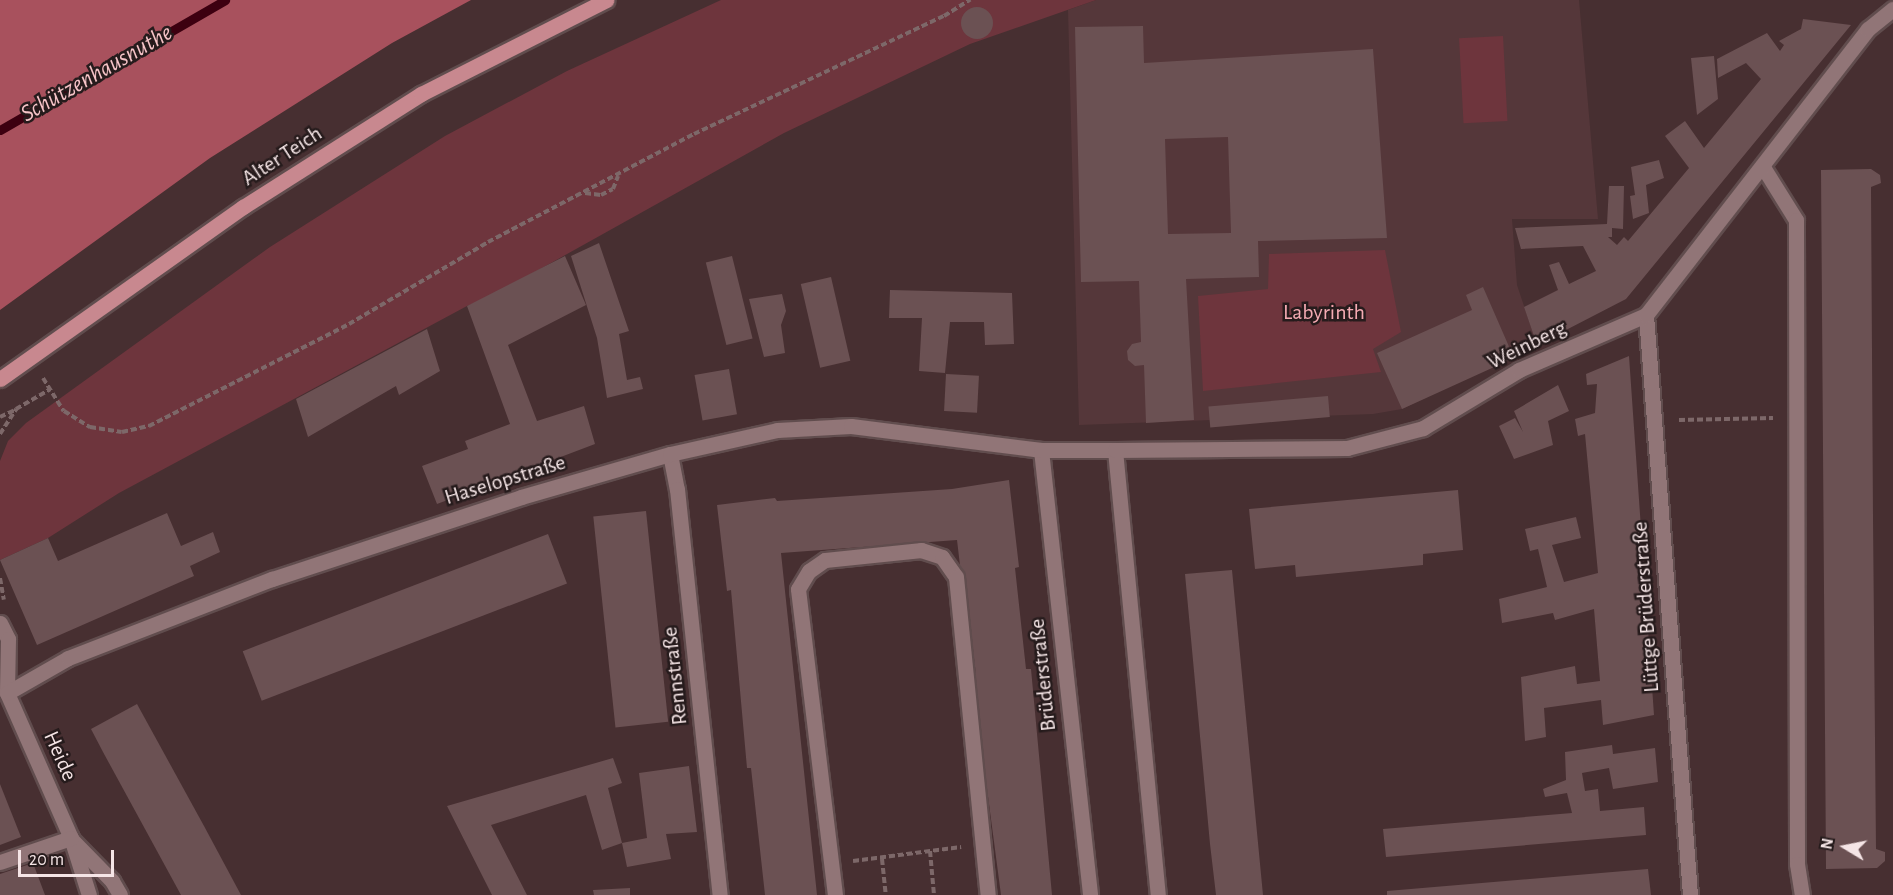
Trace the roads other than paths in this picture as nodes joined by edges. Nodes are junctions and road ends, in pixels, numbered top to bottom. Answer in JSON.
{"nodes":[{"id":1,"x":606,"y":0,"type":"edge"},
{"id":2,"x":1893,"y":9,"type":"edge"},
{"id":3,"x":1763,"y":167,"type":"junction"},
{"id":4,"x":1646,"y":315,"type":"junction"},
{"id":5,"x":0,"y":379,"type":"edge"},
{"id":6,"x":1041,"y":450,"type":"junction"},
{"id":7,"x":1115,"y":450,"type":"junction"},
{"id":8,"x":670,"y":454,"type":"junction"},
{"id":9,"x":0,"y":622,"type":"edge"},
{"id":10,"x":3,"y":691,"type":"edge"},
{"id":11,"x":71,"y":838,"type":"junction"},
{"id":12,"x":0,"y":862,"type":"edge"},
{"id":13,"x":89,"y":895,"type":"edge"},
{"id":14,"x":120,"y":895,"type":"edge"},
{"id":15,"x":720,"y":895,"type":"edge"},
{"id":16,"x":835,"y":895,"type":"edge"},
{"id":17,"x":988,"y":895,"type":"edge"},
{"id":18,"x":1090,"y":895,"type":"edge"},
{"id":19,"x":1158,"y":895,"type":"edge"},
{"id":20,"x":1690,"y":895,"type":"edge"},
{"id":21,"x":1802,"y":895,"type":"edge"}],
"edges":[{"from":1,"to":5,"type":"main road","name":"Alter Teich"},
{"from":2,"to":3,"type":"street","name":"Weinberg"},
{"from":3,"to":4,"type":"street","name":"Weinberg"},
{"from":3,"to":21,"type":"street"},
{"from":4,"to":7,"type":"street","name":"Weinberg"},
{"from":4,"to":20,"type":"street","name":"Lüttge Brüderstraße"},
{"from":6,"to":7,"type":"street","name":"Weinberg"},
{"from":6,"to":8,"type":"street","name":"Haselopstraße"},
{"from":6,"to":18,"type":"street","name":"Brüderstraße"},
{"from":7,"to":19,"type":"street"},
{"from":8,"to":10,"type":"street","name":"Haselopstraße"},
{"from":8,"to":15,"type":"street","name":"Rennstraße"},
{"from":9,"to":10,"type":"street","name":"Heide"},
{"from":10,"to":11,"type":"street","name":"Heide"},
{"from":11,"to":12,"type":"street"},
{"from":11,"to":13,"type":"street","name":"Heide"},
{"from":11,"to":14,"type":"street","name":"Heide"},
{"from":16,"to":17,"type":"street"}]}
